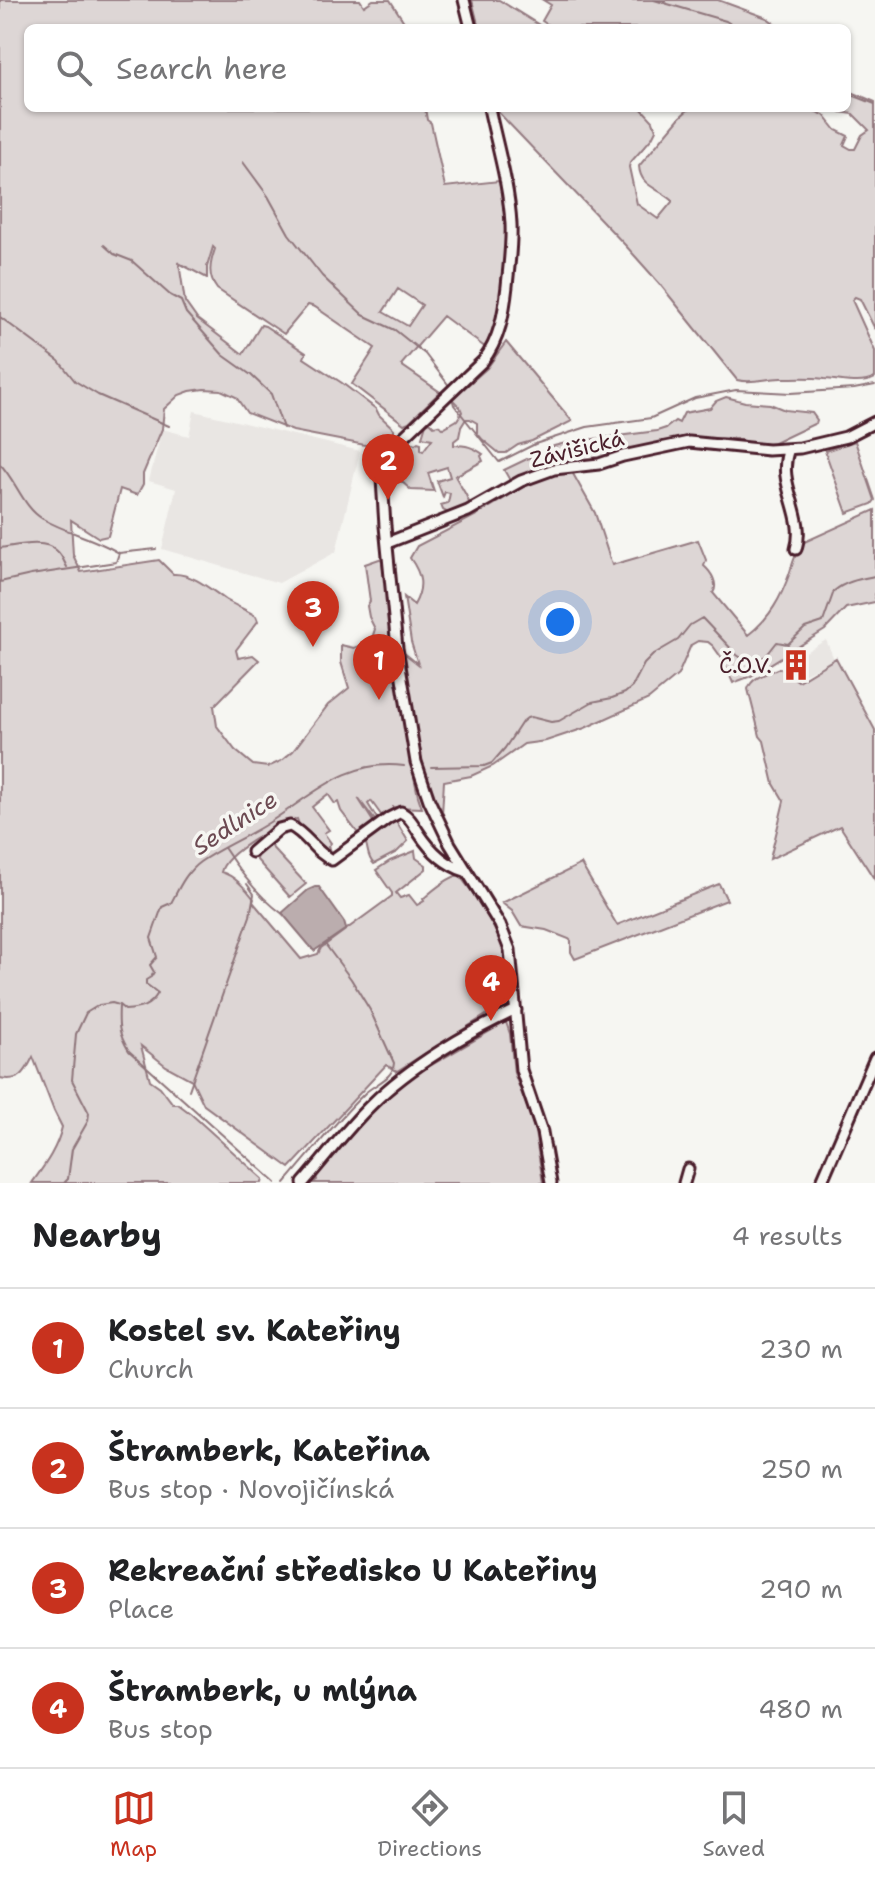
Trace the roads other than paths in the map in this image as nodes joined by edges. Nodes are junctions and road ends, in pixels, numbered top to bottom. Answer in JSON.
{"nodes":[{"id":1,"x":464,"y":0,"type":"edge"},
{"id":2,"x":470,"y":24,"type":"edge"},
{"id":3,"x":490,"y":112,"type":"edge"},
{"id":4,"x":874,"y":426,"type":"edge"},
{"id":5,"x":789,"y":449,"type":"junction"},
{"id":6,"x":387,"y":543,"type":"junction"},
{"id":7,"x":796,"y":549,"type":"dead end"},
{"id":8,"x":252,"y":852,"type":"dead end"},
{"id":9,"x":465,"y":871,"type":"junction"},
{"id":10,"x":516,"y":1010,"type":"junction"},
{"id":11,"x":875,"y":1058,"type":"edge"},
{"id":12,"x":688,"y":1169,"type":"dead end"},
{"id":13,"x":303,"y":1183,"type":"edge"},
{"id":14,"x":551,"y":1183,"type":"edge"},
{"id":15,"x":684,"y":1183,"type":"edge"},
{"id":16,"x":821,"y":1183,"type":"edge"}],
"edges":[{"from":1,"to":2,"type":"street"},
{"from":3,"to":6,"type":"street"},
{"from":4,"to":5,"type":"street","name":"Závišická"},
{"from":5,"to":6,"type":"street","name":"Závišická"},
{"from":5,"to":7,"type":"street"},
{"from":6,"to":9,"type":"street"},
{"from":8,"to":9,"type":"street"},
{"from":9,"to":10,"type":"street"},
{"from":10,"to":13,"type":"street"},
{"from":10,"to":14,"type":"street"},
{"from":11,"to":16,"type":"street"},
{"from":12,"to":15,"type":"street"}]}
